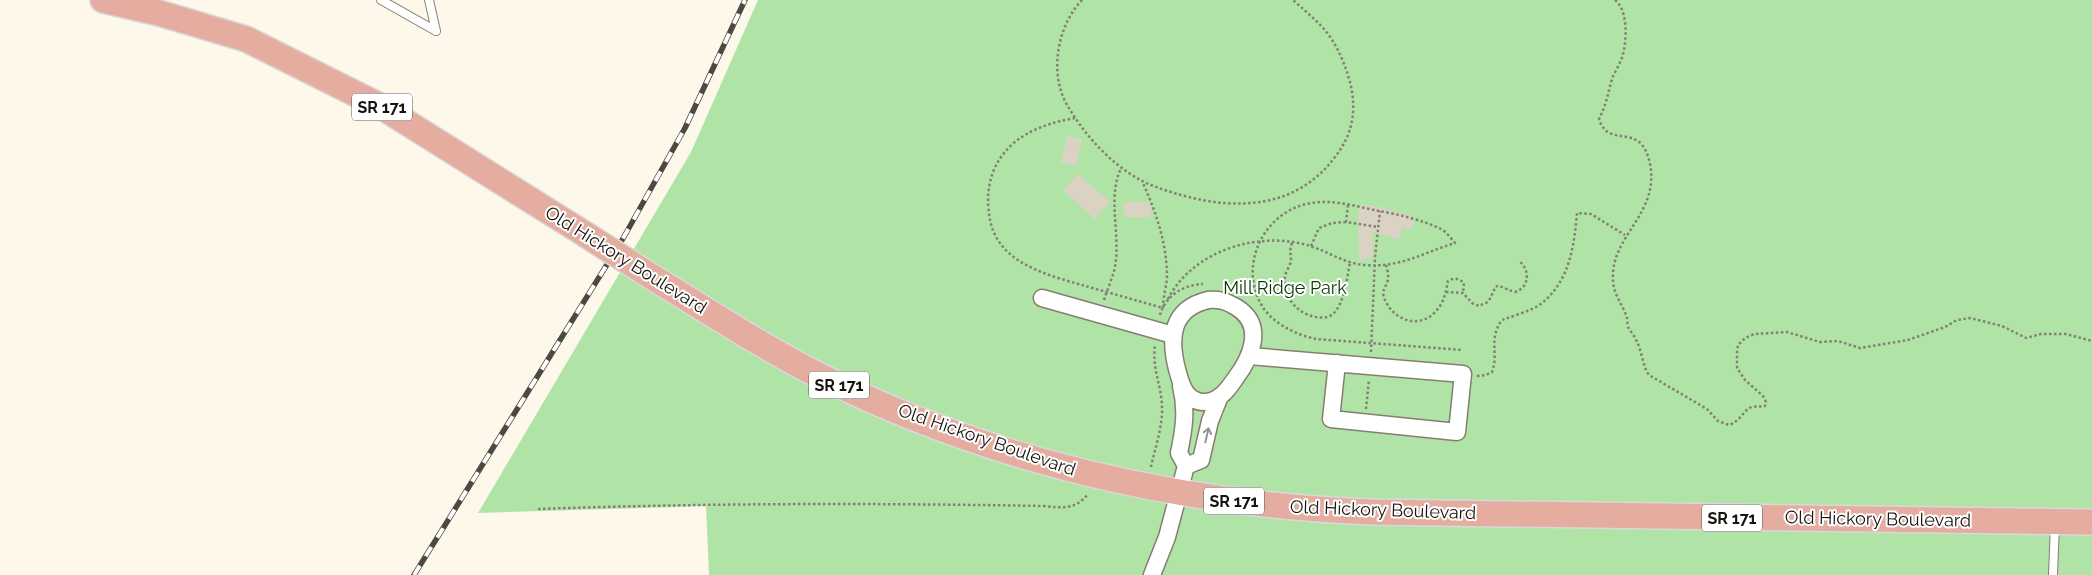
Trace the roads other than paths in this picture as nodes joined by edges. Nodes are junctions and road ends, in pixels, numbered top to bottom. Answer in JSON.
{"nodes":[{"id":1,"x":103,"y":0,"type":"edge"},
{"id":2,"x":381,"y":0,"type":"edge"},
{"id":3,"x":429,"y":0,"type":"edge"},
{"id":4,"x":160,"y":6,"type":"edge"},
{"id":5,"x":1042,"y":298,"type":"dead end"},
{"id":6,"x":1173,"y":335,"type":"junction"},
{"id":7,"x":1250,"y":356,"type":"junction"},
{"id":8,"x":1337,"y":363,"type":"junction"},
{"id":9,"x":1181,"y":386,"type":"junction"},
{"id":10,"x":1220,"y":396,"type":"junction"},
{"id":11,"x":1186,"y":466,"type":"junction"},
{"id":12,"x":1179,"y":493,"type":"junction"},
{"id":13,"x":2055,"y":521,"type":"junction"},
{"id":14,"x":2092,"y":522,"type":"edge"},
{"id":15,"x":1152,"y":575,"type":"edge"},
{"id":16,"x":2052,"y":575,"type":"edge"}],
"edges":[{"from":1,"to":4,"type":"main road","name":"Old Hickory Boulevard","number":"SR 171"},
{"from":2,"to":3,"type":"lane"},
{"from":4,"to":12,"type":"main road","name":"Old Hickory Boulevard","number":"SR 171","bridge":true},
{"from":5,"to":6,"type":"street"},
{"from":6,"to":7,"type":"street"},
{"from":6,"to":9,"type":"street"},
{"from":7,"to":8,"type":"street"},
{"from":7,"to":10,"type":"street"},
{"from":8,"to":8,"type":"street"},
{"from":9,"to":10,"type":"street"},
{"from":9,"to":11,"type":"street"},
{"from":11,"to":10,"type":"street","one_way":true},
{"from":11,"to":12,"type":"street"},
{"from":12,"to":13,"type":"main road","name":"Old Hickory Boulevard","number":"SR 171"},
{"from":12,"to":15,"type":"street"},
{"from":13,"to":14,"type":"main road","name":"Old Hickory Boulevard","number":"SR 171"},
{"from":13,"to":16,"type":"lane"}]}
